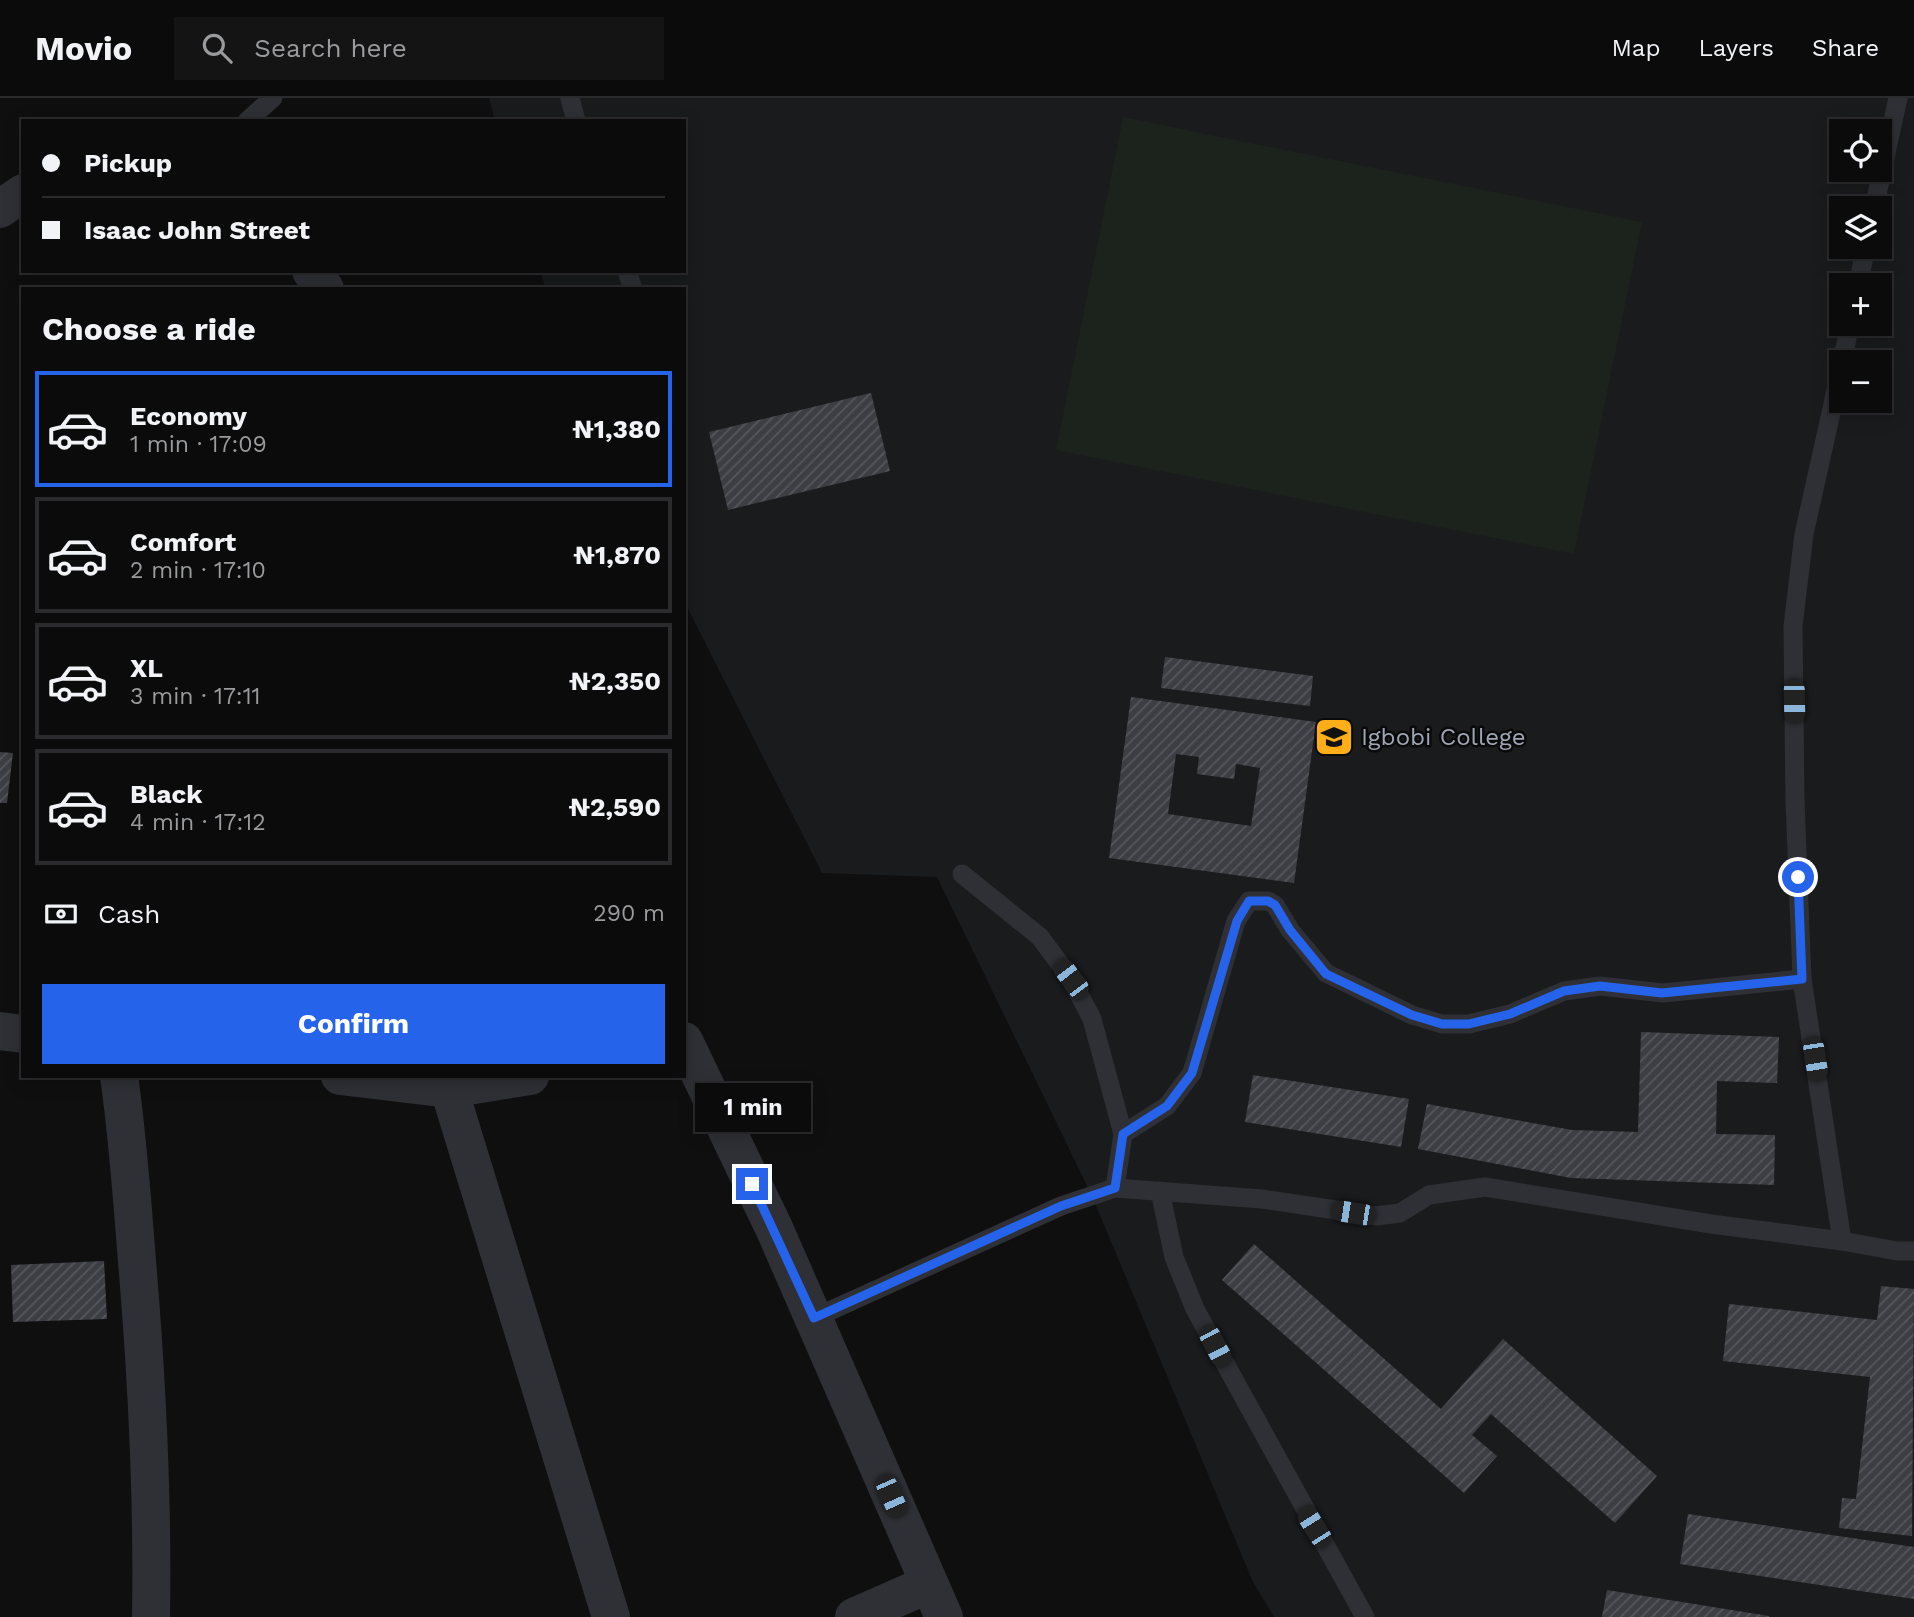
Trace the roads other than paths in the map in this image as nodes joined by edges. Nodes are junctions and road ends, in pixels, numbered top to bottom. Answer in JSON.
{"nodes":[{"id":1,"x":274,"y":98,"type":"edge"},
{"id":2,"x":570,"y":98,"type":"edge"},
{"id":3,"x":1898,"y":98,"type":"edge"},
{"id":4,"x":249,"y":119,"type":"edge"},
{"id":5,"x":575,"y":119,"type":"edge"},
{"id":6,"x":21,"y":194,"type":"edge"},
{"id":7,"x":1877,"y":196,"type":"edge"},
{"id":8,"x":0,"y":209,"type":"edge"},
{"id":9,"x":313,"y":273,"type":"edge"},
{"id":10,"x":323,"y":287,"type":"edge"},
{"id":11,"x":1831,"y":413,"type":"edge"},
{"id":12,"x":962,"y":874,"type":"dead end"},
{"id":13,"x":1802,"y":979,"type":"junction"},
{"id":14,"x":0,"y":1031,"type":"edge"},
{"id":15,"x":21,"y":1034,"type":"edge"},
{"id":16,"x":686,"y":1049,"type":"edge"},
{"id":17,"x":119,"y":1078,"type":"edge"},
{"id":18,"x":357,"y":1078,"type":"edge"},
{"id":19,"x":518,"y":1078,"type":"edge"},
{"id":20,"x":449,"y":1089,"type":"junction"},
{"id":21,"x":1123,"y":1134,"type":"junction"},
{"id":22,"x":1115,"y":1188,"type":"junction"},
{"id":23,"x":1160,"y":1191,"type":"junction"},
{"id":24,"x":1842,"y":1241,"type":"junction"},
{"id":25,"x":1914,"y":1251,"type":"edge"},
{"id":26,"x":814,"y":1318,"type":"junction"},
{"id":27,"x":937,"y":1601,"type":"edge"},
{"id":28,"x":151,"y":1617,"type":"edge"},
{"id":29,"x":611,"y":1617,"type":"edge"},
{"id":30,"x":854,"y":1617,"type":"edge"},
{"id":31,"x":1365,"y":1617,"type":"edge"}],
"edges":[{"from":1,"to":4,"type":"lane"},
{"from":2,"to":5,"type":"lane"},
{"from":3,"to":7,"type":"lane"},
{"from":6,"to":8,"type":"street"},
{"from":9,"to":10,"type":"street"},
{"from":11,"to":13,"type":"lane"},
{"from":12,"to":21,"type":"lane"},
{"from":13,"to":21,"type":"lane"},
{"from":13,"to":24,"type":"lane"},
{"from":14,"to":15,"type":"street"},
{"from":16,"to":26,"type":"street"},
{"from":17,"to":28,"type":"street"},
{"from":18,"to":20,"type":"street"},
{"from":19,"to":20,"type":"street"},
{"from":20,"to":29,"type":"street"},
{"from":21,"to":22,"type":"lane"},
{"from":22,"to":23,"type":"lane"},
{"from":22,"to":26,"type":"lane"},
{"from":23,"to":24,"type":"lane"},
{"from":23,"to":31,"type":"lane"},
{"from":24,"to":25,"type":"lane"},
{"from":26,"to":27,"type":"street"},
{"from":27,"to":30,"type":"street"}]}
